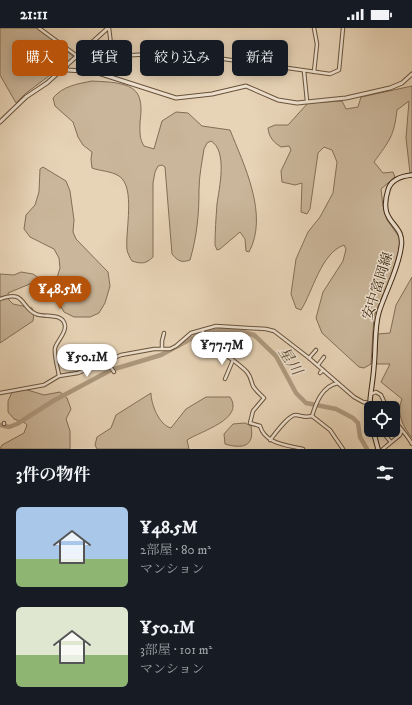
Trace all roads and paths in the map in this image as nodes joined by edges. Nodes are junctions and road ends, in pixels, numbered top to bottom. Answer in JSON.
{"nodes":[{"id":1,"x":39,"y":28,"type":"edge"},
{"id":2,"x":108,"y":28,"type":"edge"},
{"id":3,"x":314,"y":28,"type":"edge"},
{"id":4,"x":343,"y":28,"type":"edge"},
{"id":5,"x":95,"y":40,"type":"edge"},
{"id":6,"x":76,"y":55,"type":"edge"},
{"id":7,"x":76,"y":57,"type":"edge"},
{"id":8,"x":68,"y":64,"type":"edge"},
{"id":9,"x":68,"y":70,"type":"edge"},
{"id":10,"x":304,"y":71,"type":"junction"},
{"id":11,"x":314,"y":72,"type":"junction"},
{"id":12,"x":412,"y":74,"type":"edge"},
{"id":13,"x":55,"y":76,"type":"edge"},
{"id":14,"x":307,"y":101,"type":"junction"},
{"id":15,"x":0,"y":122,"type":"edge"},
{"id":16,"x":412,"y":175,"type":"edge"},
{"id":17,"x":0,"y":299,"type":"edge"},
{"id":18,"x":203,"y":330,"type":"junction"},
{"id":19,"x":164,"y":333,"type":"dead end"},
{"id":20,"x":162,"y":349,"type":"junction"},
{"id":21,"x":316,"y":350,"type":"dead end"},
{"id":22,"x":324,"y":357,"type":"dead end"},
{"id":23,"x":309,"y":358,"type":"junction"},
{"id":24,"x":233,"y":360,"type":"junction"},
{"id":25,"x":107,"y":362,"type":"junction"},
{"id":26,"x":318,"y":365,"type":"junction"},
{"id":27,"x":323,"y":370,"type":"junction"},
{"id":28,"x":114,"y":372,"type":"dead end"},
{"id":29,"x":320,"y":373,"type":"dead end"},
{"id":30,"x":59,"y":376,"type":"junction"},
{"id":31,"x":225,"y":379,"type":"dead end"},
{"id":32,"x":338,"y":383,"type":"junction"},
{"id":33,"x":0,"y":392,"type":"edge"},
{"id":34,"x":371,"y":394,"type":"junction"},
{"id":35,"x":364,"y":401,"type":"edge"},
{"id":36,"x":369,"y":401,"type":"edge"},
{"id":37,"x":384,"y":401,"type":"edge"},
{"id":38,"x":312,"y":416,"type":"junction"},
{"id":39,"x":400,"y":427,"type":"edge"},
{"id":40,"x":402,"y":430,"type":"junction"},
{"id":41,"x":375,"y":437,"type":"edge"},
{"id":42,"x":387,"y":437,"type":"edge"},
{"id":43,"x":270,"y":440,"type":"junction"},
{"id":44,"x":390,"y":441,"type":"junction"},
{"id":45,"x":412,"y":444,"type":"edge"},
{"id":46,"x":303,"y":449,"type":"edge"},
{"id":47,"x":343,"y":449,"type":"edge"},
{"id":48,"x":378,"y":449,"type":"edge"},
{"id":49,"x":383,"y":449,"type":"edge"}],
"edges":[{"from":1,"to":6,"type":"street"},
{"from":2,"to":5,"type":"street"},
{"from":2,"to":10,"type":"street"},
{"from":3,"to":11,"type":"street"},
{"from":4,"to":11,"type":"street"},
{"from":7,"to":8,"type":"street"},
{"from":9,"to":14,"type":"street"},
{"from":10,"to":11,"type":"street"},
{"from":10,"to":14,"type":"street"},
{"from":12,"to":14,"type":"street"},
{"from":13,"to":15,"type":"street"},
{"from":16,"to":34,"type":"main road","name":"安中富岡線"},
{"from":17,"to":30,"type":"street"},
{"from":18,"to":20,"type":"street"},
{"from":18,"to":23,"type":"street"},
{"from":18,"to":24,"type":"street"},
{"from":19,"to":20,"type":"street"},
{"from":20,"to":25,"type":"street"},
{"from":21,"to":23,"type":"street"},
{"from":22,"to":26,"type":"street"},
{"from":23,"to":26,"type":"street"},
{"from":24,"to":31,"type":"street"},
{"from":24,"to":43,"type":"street"},
{"from":25,"to":28,"type":"street"},
{"from":25,"to":30,"type":"street"},
{"from":26,"to":27,"type":"street"},
{"from":27,"to":29,"type":"street"},
{"from":27,"to":32,"type":"street"},
{"from":30,"to":33,"type":"street"},
{"from":32,"to":35,"type":"street"},
{"from":32,"to":38,"type":"street"},
{"from":34,"to":36,"type":"main road","name":"安中富岡線"},
{"from":34,"to":37,"type":"street"},
{"from":38,"to":43,"type":"street"},
{"from":38,"to":47,"type":"street"},
{"from":39,"to":40,"type":"street"},
{"from":40,"to":44,"type":"street"},
{"from":40,"to":45,"type":"street"},
{"from":41,"to":48,"type":"main road"},
{"from":42,"to":44,"type":"street"},
{"from":43,"to":46,"type":"street"},
{"from":44,"to":49,"type":"street"}]}
